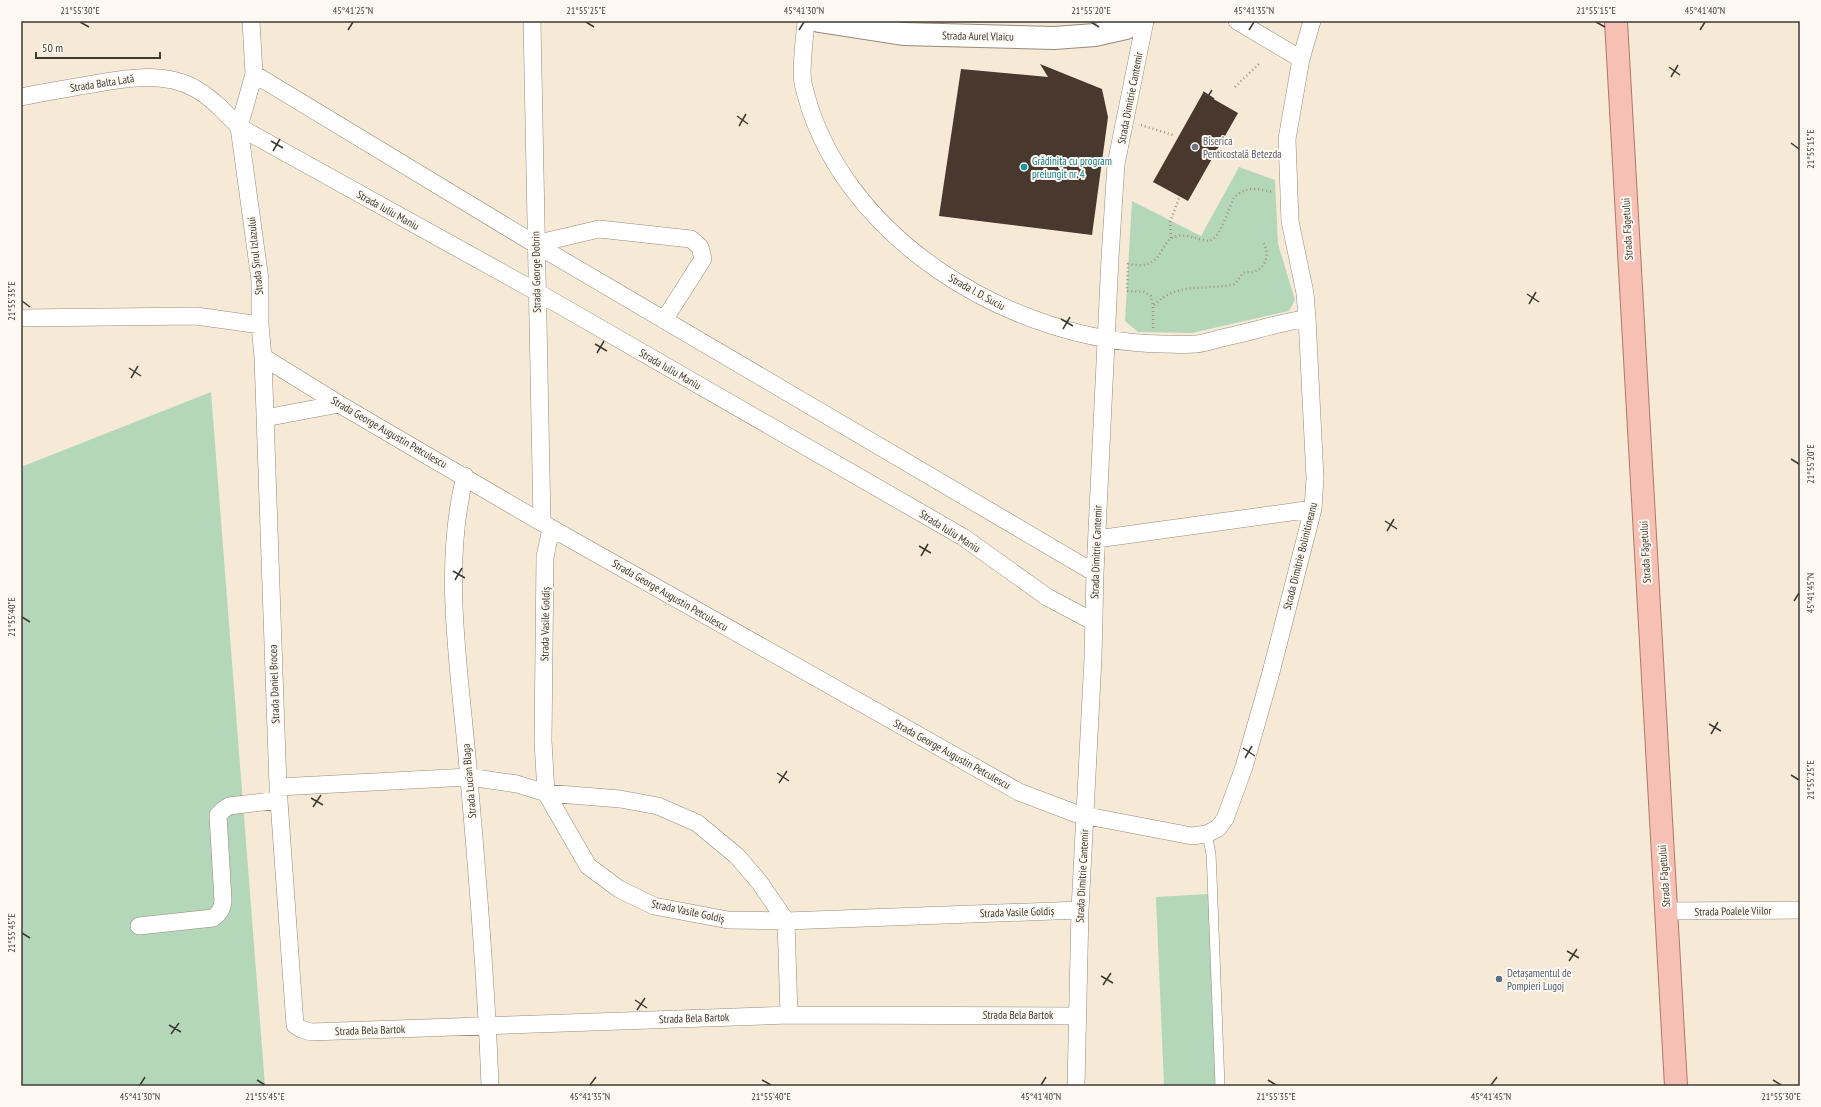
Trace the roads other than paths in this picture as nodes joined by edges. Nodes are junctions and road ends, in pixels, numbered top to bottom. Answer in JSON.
{"nodes":[{"id":1,"x":251,"y":21,"type":"edge"},
{"id":2,"x":532,"y":21,"type":"edge"},
{"id":3,"x":806,"y":21,"type":"edge"},
{"id":4,"x":819,"y":21,"type":"edge"},
{"id":5,"x":1134,"y":21,"type":"edge"},
{"id":6,"x":1145,"y":21,"type":"edge"},
{"id":7,"x":1237,"y":21,"type":"edge"},
{"id":8,"x":1312,"y":21,"type":"edge"},
{"id":9,"x":1616,"y":21,"type":"edge"},
{"id":10,"x":1301,"y":59,"type":"junction"},
{"id":11,"x":254,"y":74,"type":"junction"},
{"id":12,"x":21,"y":97,"type":"edge"},
{"id":13,"x":239,"y":127,"type":"junction"},
{"id":14,"x":535,"y":244,"type":"junction"},
{"id":15,"x":537,"y":292,"type":"junction"},
{"id":16,"x":21,"y":318,"type":"edge"},
{"id":17,"x":1307,"y":318,"type":"junction"},
{"id":18,"x":664,"y":320,"type":"junction"},
{"id":19,"x":260,"y":325,"type":"junction"},
{"id":20,"x":1107,"y":339,"type":"junction"},
{"id":21,"x":263,"y":357,"type":"junction"},
{"id":22,"x":339,"y":404,"type":"junction"},
{"id":23,"x":265,"y":418,"type":"junction"},
{"id":24,"x":465,"y":476,"type":"junction"},
{"id":25,"x":1313,"y":509,"type":"junction"},
{"id":26,"x":547,"y":525,"type":"junction"},
{"id":27,"x":1097,"y":539,"type":"junction"},
{"id":28,"x":1095,"y":573,"type":"junction"},
{"id":29,"x":1094,"y":622,"type":"junction"},
{"id":30,"x":469,"y":777,"type":"junction"},
{"id":31,"x":278,"y":793,"type":"junction"},
{"id":32,"x":546,"y":793,"type":"junction"},
{"id":33,"x":1085,"y":815,"type":"junction"},
{"id":34,"x":1207,"y":834,"type":"junction"},
{"id":35,"x":1080,"y":910,"type":"junction"},
{"id":36,"x":1800,"y":910,"type":"edge"},
{"id":37,"x":1667,"y":911,"type":"junction"},
{"id":38,"x":786,"y":921,"type":"junction"},
{"id":39,"x":139,"y":926,"type":"dead end"},
{"id":40,"x":789,"y":1015,"type":"junction"},
{"id":41,"x":1078,"y":1016,"type":"junction"},
{"id":42,"x":488,"y":1026,"type":"junction"},
{"id":43,"x":311,"y":1032,"type":"joint"},
{"id":44,"x":1675,"y":1085,"type":"edge"},
{"id":45,"x":490,"y":1086,"type":"edge"},
{"id":46,"x":1076,"y":1086,"type":"edge"},
{"id":47,"x":1220,"y":1086,"type":"edge"}],
"edges":[{"from":1,"to":11,"type":"street","name":"Strada Șirul Izlazului"},
{"from":2,"to":14,"type":"street","name":"Strada George Dobrin"},
{"from":3,"to":20,"type":"street","name":"Strada I. D. Suciu"},
{"from":4,"to":5,"type":"street","name":"Strada Aurel Vlaicu"},
{"from":6,"to":20,"type":"street","name":"Strada Dimitrie Cantemir"},
{"from":7,"to":10,"type":"street"},
{"from":8,"to":10,"type":"street","name":"Strada Dimitrie Bolinitineanu"},
{"from":9,"to":37,"type":"main road","name":"Strada Făgetului"},
{"from":10,"to":17,"type":"street","name":"Strada Dimitrie Bolinitineanu"},
{"from":11,"to":13,"type":"street","name":"Strada Șirul Izlazului"},
{"from":11,"to":14,"type":"street"},
{"from":12,"to":13,"type":"street","name":"Strada Balta Lată"},
{"from":13,"to":15,"type":"street","name":"Strada Iuliu Maniu"},
{"from":13,"to":19,"type":"street","name":"Strada Șirul Izlazului"},
{"from":14,"to":15,"type":"street","name":"Strada George Dobrin"},
{"from":14,"to":18,"type":"street"},
{"from":14,"to":18,"type":"street"},
{"from":15,"to":26,"type":"street","name":"Strada George Dobrin"},
{"from":15,"to":29,"type":"street","name":"Strada Iuliu Maniu"},
{"from":16,"to":19,"type":"street"},
{"from":17,"to":20,"type":"street","name":"Strada I. D. Suciu"},
{"from":17,"to":25,"type":"street","name":"Strada Dimitrie Bolinitineanu"},
{"from":18,"to":28,"type":"street"},
{"from":19,"to":21,"type":"street","name":"Strada Daniel Brocea"},
{"from":20,"to":27,"type":"street","name":"Strada Dimitrie Cantemir"},
{"from":21,"to":22,"type":"street","name":"Strada George Augustin Petculescu"},
{"from":21,"to":23,"type":"street","name":"Strada Daniel Brocea"},
{"from":22,"to":23,"type":"street"},
{"from":22,"to":24,"type":"street","name":"Strada George Augustin Petculescu"},
{"from":23,"to":31,"type":"street","name":"Strada Daniel Brocea"},
{"from":24,"to":26,"type":"street","name":"Strada George Augustin Petculescu"},
{"from":24,"to":30,"type":"street","name":"Strada Lucian Blaga"},
{"from":25,"to":27,"type":"street"},
{"from":25,"to":34,"type":"street","name":"Strada Dimitrie Bolinitineanu"},
{"from":26,"to":32,"type":"street","name":"Strada Vasile Goldiș"},
{"from":26,"to":33,"type":"street","name":"Strada George Augustin Petculescu"},
{"from":27,"to":28,"type":"street","name":"Strada Dimitrie Cantemir"},
{"from":28,"to":29,"type":"street","name":"Strada Dimitrie Cantemir"},
{"from":29,"to":33,"type":"street","name":"Strada Dimitrie Cantemir"},
{"from":30,"to":31,"type":"street"},
{"from":30,"to":32,"type":"street"},
{"from":30,"to":42,"type":"street","name":"Strada Lucian Blaga"},
{"from":31,"to":39,"type":"street"},
{"from":31,"to":43,"type":"street","name":"Strada Daniel Brocea"},
{"from":32,"to":38,"type":"street"},
{"from":32,"to":38,"type":"street","name":"Strada Vasile Goldiș"},
{"from":33,"to":34,"type":"street"},
{"from":33,"to":35,"type":"street","name":"Strada Dimitrie Cantemir"},
{"from":34,"to":47,"type":"lane"},
{"from":35,"to":38,"type":"street","name":"Strada Vasile Goldiș"},
{"from":35,"to":41,"type":"street","name":"Strada Dimitrie Cantemir"},
{"from":36,"to":37,"type":"street","name":"Strada Poalele Viilor"},
{"from":37,"to":44,"type":"main road","name":"Strada Făgetului"},
{"from":38,"to":40,"type":"street"},
{"from":40,"to":41,"type":"street","name":"Strada Bela Bartok"},
{"from":40,"to":42,"type":"street","name":"Strada Bela Bartok"},
{"from":41,"to":46,"type":"street","name":"Strada Dimitrie Cantemir"},
{"from":42,"to":43,"type":"street","name":"Strada Bela Bartok"},
{"from":42,"to":45,"type":"street","name":"Strada Lucian Blaga"}]}
